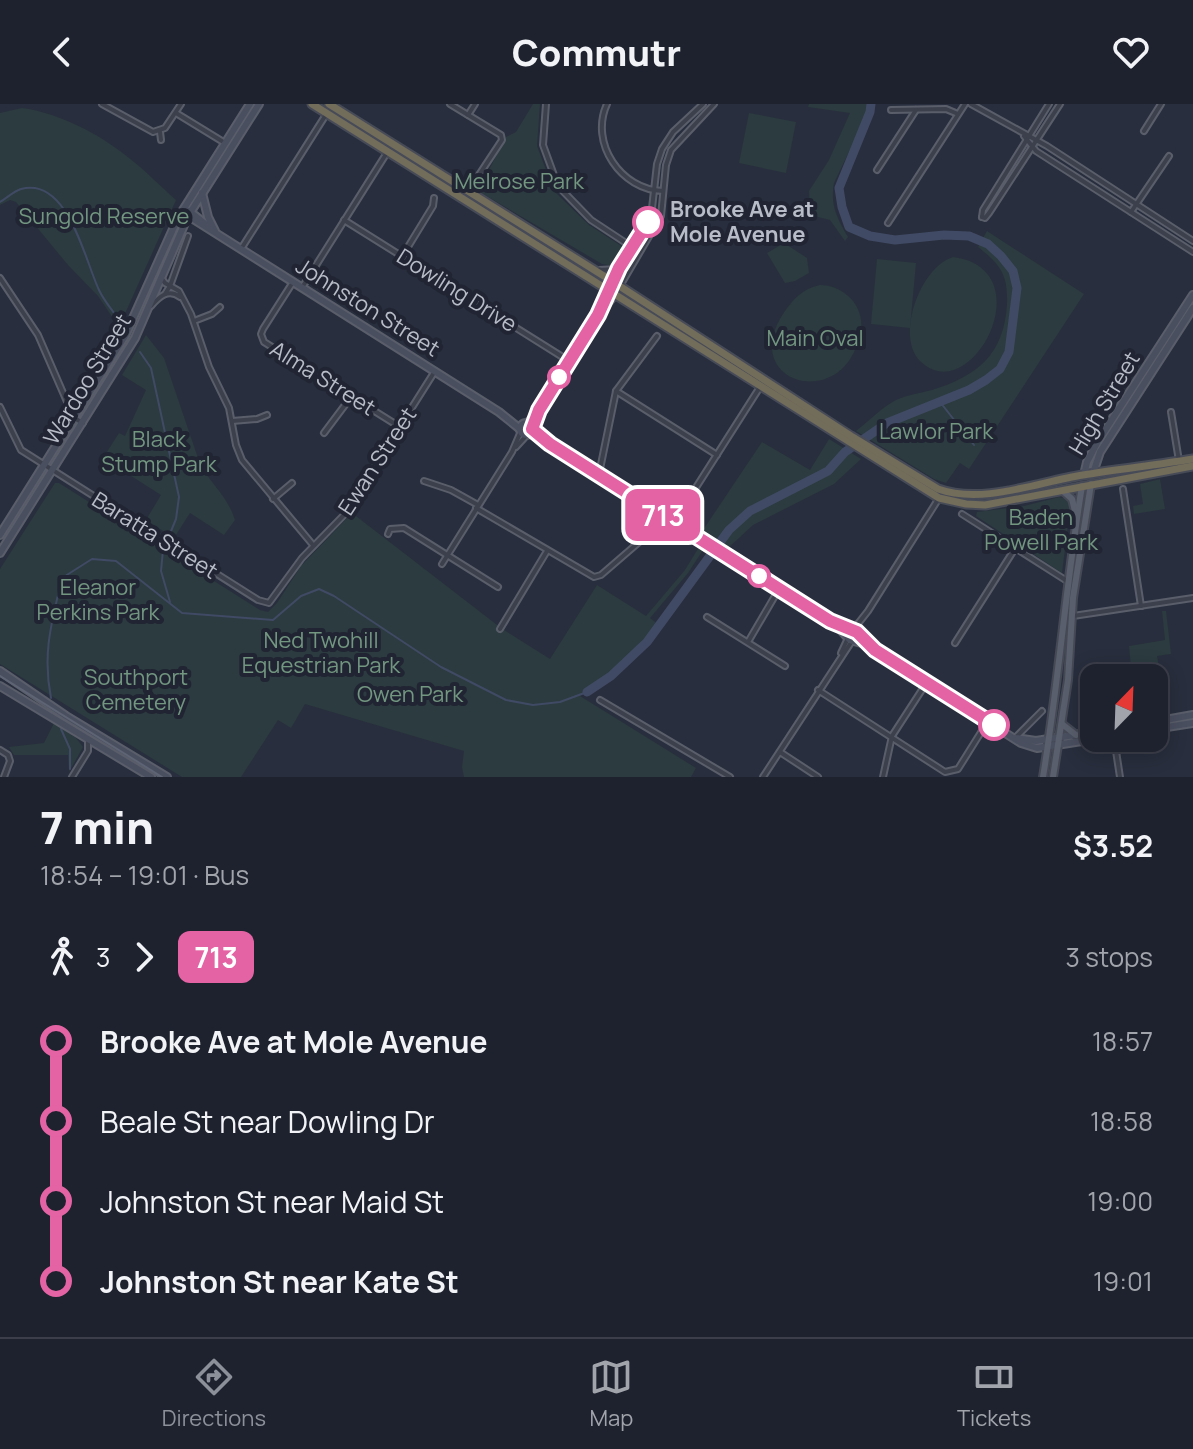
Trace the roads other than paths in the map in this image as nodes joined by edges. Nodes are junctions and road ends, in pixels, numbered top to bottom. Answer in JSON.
{"nodes":[{"id":1,"x":102,"y":104,"type":"edge"},
{"id":2,"x":181,"y":104,"type":"edge"},
{"id":3,"x":248,"y":104,"type":"edge"},
{"id":4,"x":259,"y":104,"type":"edge"},
{"id":5,"x":312,"y":104,"type":"edge"},
{"id":6,"x":329,"y":104,"type":"edge"},
{"id":7,"x":450,"y":104,"type":"edge"},
{"id":8,"x":475,"y":104,"type":"edge"},
{"id":9,"x":546,"y":104,"type":"edge"},
{"id":10,"x":607,"y":104,"type":"edge"},
{"id":11,"x":703,"y":104,"type":"edge"},
{"id":12,"x":714,"y":104,"type":"edge"},
{"id":13,"x":965,"y":104,"type":"edge"},
{"id":14,"x":971,"y":104,"type":"edge"},
{"id":15,"x":979,"y":104,"type":"edge"},
{"id":16,"x":1049,"y":104,"type":"edge"},
{"id":17,"x":1060,"y":104,"type":"edge"},
{"id":18,"x":1161,"y":104,"type":"edge"},
{"id":19,"x":891,"y":110,"type":"dead end"},
{"id":20,"x":916,"y":110,"type":"junction"},
{"id":21,"x":176,"y":113,"type":"junction"},
{"id":22,"x":327,"y":113,"type":"junction"},
{"id":23,"x":989,"y":113,"type":"junction"},
{"id":24,"x":958,"y":114,"type":"junction"},
{"id":25,"x":468,"y":115,"type":"junction"},
{"id":26,"x":1144,"y":131,"type":"dead end"},
{"id":27,"x":160,"y":132,"type":"junction"},
{"id":28,"x":1026,"y":137,"type":"junction"},
{"id":29,"x":161,"y":140,"type":"dead end"},
{"id":30,"x":1037,"y":140,"type":"junction"},
{"id":31,"x":224,"y":143,"type":"junction"},
{"id":32,"x":1047,"y":146,"type":"junction"},
{"id":33,"x":1032,"y":147,"type":"junction"},
{"id":34,"x":232,"y":148,"type":"junction"},
{"id":35,"x":388,"y":151,"type":"junction"},
{"id":36,"x":1042,"y":155,"type":"junction"},
{"id":37,"x":1169,"y":156,"type":"dead end"},
{"id":38,"x":877,"y":170,"type":"dead end"},
{"id":39,"x":654,"y":191,"type":"junction"},
{"id":40,"x":663,"y":191,"type":"junction"},
{"id":41,"x":468,"y":192,"type":"junction"},
{"id":42,"x":202,"y":193,"type":"junction"},
{"id":43,"x":434,"y":198,"type":"dead end"},
{"id":44,"x":1137,"y":203,"type":"junction"},
{"id":45,"x":182,"y":210,"type":"junction"},
{"id":46,"x":1131,"y":212,"type":"junction"},
{"id":47,"x":189,"y":214,"type":"junction"},
{"id":48,"x":344,"y":220,"type":"junction"},
{"id":49,"x":888,"y":223,"type":"dead end"},
{"id":50,"x":205,"y":228,"type":"junction"},
{"id":51,"x":181,"y":229,"type":"junction"},
{"id":52,"x":217,"y":234,"type":"junction"},
{"id":53,"x":188,"y":236,"type":"dead end"},
{"id":54,"x":1193,"y":241,"type":"edge"},
{"id":55,"x":632,"y":247,"type":"junction"},
{"id":56,"x":241,"y":249,"type":"junction"},
{"id":57,"x":1193,"y":252,"type":"edge"},
{"id":58,"x":403,"y":255,"type":"junction"},
{"id":59,"x":591,"y":268,"type":"junction"},
{"id":60,"x":619,"y":268,"type":"junction"},
{"id":61,"x":0,"y":278,"type":"edge"},
{"id":62,"x":162,"y":278,"type":"junction"},
{"id":63,"x":293,"y":281,"type":"junction"},
{"id":64,"x":617,"y":284,"type":"junction"},
{"id":65,"x":170,"y":286,"type":"junction"},
{"id":66,"x":303,"y":286,"type":"junction"},
{"id":67,"x":165,"y":294,"type":"junction"},
{"id":68,"x":612,"y":294,"type":"junction"},
{"id":69,"x":1193,"y":295,"type":"edge"},
{"id":70,"x":184,"y":301,"type":"junction"},
{"id":71,"x":150,"y":307,"type":"junction"},
{"id":72,"x":220,"y":307,"type":"dead end"},
{"id":73,"x":1193,"y":308,"type":"edge"},
{"id":74,"x":194,"y":321,"type":"junction"},
{"id":75,"x":657,"y":336,"type":"dead end"},
{"id":76,"x":569,"y":361,"type":"junction"},
{"id":77,"x":435,"y":371,"type":"junction"},
{"id":78,"x":760,"y":387,"type":"junction"},
{"id":79,"x":616,"y":391,"type":"junction"},
{"id":80,"x":352,"y":396,"type":"junction"},
{"id":81,"x":0,"y":407,"type":"edge"},
{"id":82,"x":1171,"y":412,"type":"dead end"},
{"id":83,"x":267,"y":415,"type":"dead end"},
{"id":84,"x":74,"y":418,"type":"junction"},
{"id":85,"x":232,"y":421,"type":"junction"},
{"id":86,"x":83,"y":423,"type":"junction"},
{"id":87,"x":400,"y":427,"type":"junction"},
{"id":88,"x":526,"y":429,"type":"junction"},
{"id":89,"x":324,"y":433,"type":"dead end"},
{"id":90,"x":847,"y":438,"type":"junction"},
{"id":91,"x":1103,"y":448,"type":"junction"},
{"id":92,"x":867,"y":451,"type":"junction"},
{"id":93,"x":717,"y":455,"type":"junction"},
{"id":94,"x":1193,"y":459,"type":"edge"},
{"id":95,"x":1179,"y":461,"type":"junction"},
{"id":96,"x":44,"y":465,"type":"junction"},
{"id":97,"x":1193,"y":466,"type":"edge"},
{"id":98,"x":53,"y":470,"type":"junction"},
{"id":99,"x":1107,"y":472,"type":"junction"},
{"id":100,"x":1088,"y":474,"type":"junction"},
{"id":101,"x":598,"y":475,"type":"junction"},
{"id":102,"x":424,"y":481,"type":"dead end"},
{"id":103,"x":292,"y":483,"type":"dead end"},
{"id":104,"x":1086,"y":485,"type":"junction"},
{"id":105,"x":1123,"y":489,"type":"dead end"},
{"id":106,"x":1062,"y":490,"type":"junction"},
{"id":107,"x":939,"y":498,"type":"junction"},
{"id":108,"x":273,"y":499,"type":"junction"},
{"id":109,"x":477,"y":507,"type":"junction"},
{"id":110,"x":962,"y":514,"type":"dead end"},
{"id":111,"x":1076,"y":518,"type":"junction"},
{"id":112,"x":671,"y":520,"type":"junction"},
{"id":113,"x":388,"y":534,"type":"dead end"},
{"id":114,"x":0,"y":535,"type":"edge"},
{"id":115,"x":313,"y":545,"type":"junction"},
{"id":116,"x":1015,"y":549,"type":"junction"},
{"id":117,"x":547,"y":551,"type":"junction"},
{"id":118,"x":0,"y":553,"type":"edge"},
{"id":119,"x":448,"y":556,"type":"junction"},
{"id":120,"x":442,"y":564,"type":"dead end"},
{"id":121,"x":1067,"y":581,"type":"junction"},
{"id":122,"x":498,"y":587,"type":"dead end"},
{"id":123,"x":779,"y":589,"type":"junction"},
{"id":124,"x":1193,"y":598,"type":"edge"},
{"id":125,"x":1141,"y":606,"type":"junction"},
{"id":126,"x":1071,"y":616,"type":"junction"},
{"id":127,"x":707,"y":617,"type":"dead end"},
{"id":128,"x":500,"y":629,"type":"dead end"},
{"id":129,"x":853,"y":636,"type":"junction"},
{"id":130,"x":748,"y":642,"type":"junction"},
{"id":131,"x":955,"y":643,"type":"dead end"},
{"id":132,"x":785,"y":666,"type":"dead end"},
{"id":133,"x":0,"y":671,"type":"edge"},
{"id":134,"x":927,"y":682,"type":"junction"},
{"id":135,"x":0,"y":686,"type":"edge"},
{"id":136,"x":818,"y":690,"type":"junction"},
{"id":137,"x":600,"y":700,"type":"dead end"},
{"id":138,"x":1042,"y":711,"type":"dead end"},
{"id":139,"x":1193,"y":715,"type":"edge"},
{"id":140,"x":1168,"y":719,"type":"edge"},
{"id":141,"x":988,"y":721,"type":"junction"},
{"id":142,"x":1193,"y":723,"type":"edge"},
{"id":143,"x":1062,"y":724,"type":"junction"},
{"id":144,"x":1168,"y":727,"type":"edge"},
{"id":145,"x":1080,"y":734,"type":"edge"},
{"id":146,"x":1076,"y":735,"type":"junction"},
{"id":147,"x":892,"y":736,"type":"junction"},
{"id":148,"x":86,"y":738,"type":"junction"},
{"id":149,"x":1015,"y":738,"type":"junction"},
{"id":150,"x":1080,"y":740,"type":"edge"},
{"id":151,"x":1059,"y":741,"type":"junction"},
{"id":152,"x":1048,"y":743,"type":"junction"},
{"id":153,"x":102,"y":747,"type":"junction"},
{"id":154,"x":0,"y":750,"type":"edge"},
{"id":155,"x":88,"y":751,"type":"junction"},
{"id":156,"x":779,"y":752,"type":"junction"},
{"id":157,"x":1116,"y":752,"type":"edge"},
{"id":158,"x":148,"y":776,"type":"edge"},
{"id":159,"x":4,"y":777,"type":"edge"},
{"id":160,"x":72,"y":777,"type":"edge"},
{"id":161,"x":167,"y":777,"type":"edge"},
{"id":162,"x":730,"y":777,"type":"edge"},
{"id":163,"x":763,"y":777,"type":"edge"},
{"id":164,"x":818,"y":777,"type":"edge"},
{"id":165,"x":883,"y":777,"type":"edge"},
{"id":166,"x":1043,"y":777,"type":"edge"},
{"id":167,"x":1053,"y":777,"type":"edge"},
{"id":168,"x":1120,"y":777,"type":"edge"}],
"edges":[{"from":1,"to":27,"type":"street"},
{"from":2,"to":21,"type":"street"},
{"from":3,"to":31,"type":"street","name":"Wardoo Street"},
{"from":4,"to":34,"type":"street","name":"Wardoo Street"},
{"from":5,"to":22,"type":"highway"},
{"from":6,"to":41,"type":"highway"},
{"from":7,"to":25,"type":"street"},
{"from":8,"to":25,"type":"street"},
{"from":9,"to":55,"type":"street"},
{"from":10,"to":39,"type":"street"},
{"from":11,"to":39,"type":"street"},
{"from":12,"to":40,"type":"street"},
{"from":13,"to":24,"type":"street"},
{"from":14,"to":23,"type":"street"},
{"from":15,"to":23,"type":"street"},
{"from":16,"to":28,"type":"street"},
{"from":17,"to":30,"type":"street"},
{"from":18,"to":26,"type":"street"},
{"from":19,"to":20,"type":"street"},
{"from":20,"to":24,"type":"street"},
{"from":20,"to":38,"type":"street"},
{"from":21,"to":27,"type":"street"},
{"from":21,"to":31,"type":"street"},
{"from":22,"to":35,"type":"highway"},
{"from":22,"to":56,"type":"street"},
{"from":23,"to":28,"type":"street"},
{"from":24,"to":49,"type":"street"},
{"from":25,"to":41,"type":"street"},
{"from":27,"to":29,"type":"street"},
{"from":28,"to":30,"type":"street"},
{"from":28,"to":33,"type":"street"},
{"from":28,"to":33,"type":"street"},
{"from":30,"to":32,"type":"street"},
{"from":30,"to":33,"type":"street"},
{"from":31,"to":34,"type":"street"},
{"from":31,"to":45,"type":"street","name":"Wardoo Street"},
{"from":32,"to":36,"type":"street"},
{"from":32,"to":44,"type":"street"},
{"from":33,"to":36,"type":"street"},
{"from":34,"to":42,"type":"street","name":"Wardoo Street"},
{"from":35,"to":48,"type":"street"},
{"from":35,"to":68,"type":"highway"},
{"from":36,"to":46,"type":"street"},
{"from":37,"to":44,"type":"street"},
{"from":39,"to":40,"type":"street"},
{"from":39,"to":55,"type":"street"},
{"from":40,"to":64,"type":"street"},
{"from":41,"to":59,"type":"highway"},
{"from":42,"to":47,"type":"street","name":"Wardoo Street"},
{"from":42,"to":52,"type":"street"},
{"from":43,"to":58,"type":"street"},
{"from":44,"to":46,"type":"street"},
{"from":44,"to":54,"type":"street"},
{"from":45,"to":47,"type":"street"},
{"from":45,"to":84,"type":"street","name":"Wardoo Street"},
{"from":46,"to":57,"type":"street"},
{"from":47,"to":50,"type":"street","name":"Johnston Street"},
{"from":47,"to":51,"type":"street","name":"Wardoo Street"},
{"from":47,"to":52,"type":"street","name":"Johnston Street"},
{"from":48,"to":58,"type":"street","name":"Dowling Drive"},
{"from":48,"to":66,"type":"street"},
{"from":50,"to":51,"type":"street"},
{"from":50,"to":52,"type":"street","name":"Johnston Street"},
{"from":51,"to":62,"type":"street","name":"Wardoo Street"},
{"from":52,"to":56,"type":"street","name":"Johnston Street"},
{"from":53,"to":65,"type":"street"},
{"from":55,"to":60,"type":"street"},
{"from":56,"to":63,"type":"street","name":"Johnston Street"},
{"from":58,"to":76,"type":"street","name":"Dowling Drive"},
{"from":59,"to":60,"type":"street"},
{"from":59,"to":64,"type":"highway"},
{"from":60,"to":64,"type":"street"},
{"from":61,"to":84,"type":"street"},
{"from":62,"to":65,"type":"street"},
{"from":62,"to":71,"type":"street","name":"Wardoo Street"},
{"from":63,"to":66,"type":"street","name":"Johnston Street"},
{"from":63,"to":80,"type":"street","name":"Alma Street"},
{"from":64,"to":68,"type":"highway"},
{"from":64,"to":90,"type":"highway"},
{"from":65,"to":67,"type":"street"},
{"from":65,"to":70,"type":"street"},
{"from":66,"to":77,"type":"street","name":"Johnston Street"},
{"from":67,"to":70,"type":"street"},
{"from":67,"to":71,"type":"street"},
{"from":68,"to":76,"type":"street"},
{"from":68,"to":78,"type":"highway"},
{"from":69,"to":100,"type":"street","name":"High Street"},
{"from":70,"to":74,"type":"street"},
{"from":71,"to":86,"type":"street","name":"Wardoo Street"},
{"from":72,"to":74,"type":"street"},
{"from":73,"to":91,"type":"street","name":"High Street"},
{"from":74,"to":85,"type":"street"},
{"from":75,"to":79,"type":"street"},
{"from":76,"to":88,"type":"street"},
{"from":77,"to":87,"type":"street","name":"Ewan Street"},
{"from":77,"to":88,"type":"street","name":"Johnston Street"},
{"from":78,"to":90,"type":"highway"},
{"from":78,"to":93,"type":"street"},
{"from":79,"to":93,"type":"street"},
{"from":79,"to":101,"type":"street"},
{"from":80,"to":87,"type":"street","name":"Alma Street"},
{"from":80,"to":89,"type":"street"},
{"from":81,"to":96,"type":"street","name":"Baratta Street"},
{"from":82,"to":95,"type":"street"},
{"from":83,"to":85,"type":"street"},
{"from":84,"to":86,"type":"street"},
{"from":84,"to":96,"type":"street","name":"Wardoo Street"},
{"from":85,"to":108,"type":"street"},
{"from":86,"to":98,"type":"street","name":"Wardoo Street"},
{"from":87,"to":115,"type":"street","name":"Ewan Street"},
{"from":88,"to":101,"type":"street","name":"Johnston Street"},
{"from":88,"to":109,"type":"street"},
{"from":90,"to":92,"type":"highway"},
{"from":91,"to":99,"type":"street"},
{"from":91,"to":100,"type":"street","name":"High Street"},
{"from":92,"to":100,"type":"highway"},
{"from":92,"to":107,"type":"highway"},
{"from":93,"to":112,"type":"street"},
{"from":94,"to":95,"type":"highway"},
{"from":95,"to":99,"type":"highway"},
{"from":96,"to":98,"type":"street","name":"Baratta Street"},
{"from":96,"to":114,"type":"street","name":"Wardoo Street"},
{"from":97,"to":104,"type":"highway"},
{"from":98,"to":115,"type":"street","name":"Baratta Street"},
{"from":98,"to":118,"type":"street","name":"Wardoo Street"},
{"from":99,"to":100,"type":"highway"},
{"from":100,"to":104,"type":"highway","name":"High Street"},
{"from":101,"to":112,"type":"street","name":"Johnston Street"},
{"from":102,"to":109,"type":"street"},
{"from":103,"to":108,"type":"street"},
{"from":104,"to":106,"type":"highway"},
{"from":104,"to":111,"type":"main road","name":"High Street"},
{"from":104,"to":126,"type":"main road","name":"High Street"},
{"from":105,"to":125,"type":"street"},
{"from":106,"to":107,"type":"highway"},
{"from":106,"to":111,"type":"main road"},
{"from":107,"to":129,"type":"street"},
{"from":108,"to":115,"type":"street"},
{"from":109,"to":117,"type":"street"},
{"from":109,"to":119,"type":"street"},
{"from":110,"to":116,"type":"street"},
{"from":111,"to":121,"type":"main road","name":"High Street"},
{"from":112,"to":117,"type":"street"},
{"from":112,"to":123,"type":"street","name":"Johnston Street"},
{"from":113,"to":119,"type":"street"},
{"from":116,"to":121,"type":"street"},
{"from":116,"to":131,"type":"street"},
{"from":117,"to":128,"type":"street"},
{"from":119,"to":120,"type":"street"},
{"from":119,"to":122,"type":"street"},
{"from":121,"to":152,"type":"main road","name":"High Street"},
{"from":123,"to":129,"type":"street","name":"Johnston Street"},
{"from":123,"to":130,"type":"street"},
{"from":124,"to":125,"type":"street"},
{"from":125,"to":126,"type":"street"},
{"from":126,"to":143,"type":"main road","name":"High Street"},
{"from":127,"to":130,"type":"street"},
{"from":129,"to":134,"type":"street","name":"Johnston Street"},
{"from":129,"to":136,"type":"street"},
{"from":130,"to":132,"type":"street"},
{"from":133,"to":161,"type":"street"},
{"from":134,"to":141,"type":"street","name":"Johnston Street"},
{"from":134,"to":147,"type":"street"},
{"from":135,"to":148,"type":"street"},
{"from":136,"to":147,"type":"street"},
{"from":136,"to":156,"type":"street"},
{"from":137,"to":162,"type":"street"},
{"from":138,"to":149,"type":"street"},
{"from":139,"to":140,"type":"street"},
{"from":141,"to":147,"type":"street"},
{"from":141,"to":149,"type":"street","name":"Johnston Street"},
{"from":142,"to":144,"type":"street"},
{"from":143,"to":146,"type":"main road"},
{"from":143,"to":151,"type":"main road","name":"High Street"},
{"from":145,"to":146,"type":"street"},
{"from":146,"to":151,"type":"street"},
{"from":147,"to":165,"type":"street"},
{"from":148,"to":153,"type":"street"},
{"from":148,"to":155,"type":"street"},
{"from":149,"to":152,"type":"street"},
{"from":150,"to":151,"type":"street"},
{"from":151,"to":152,"type":"street"},
{"from":151,"to":167,"type":"main road","name":"High Street"},
{"from":152,"to":166,"type":"main road","name":"High Street"},
{"from":153,"to":155,"type":"street"},
{"from":153,"to":158,"type":"street"},
{"from":154,"to":159,"type":"street"},
{"from":155,"to":160,"type":"street"},
{"from":156,"to":163,"type":"street"},
{"from":156,"to":164,"type":"street"},
{"from":157,"to":168,"type":"street"}]}
